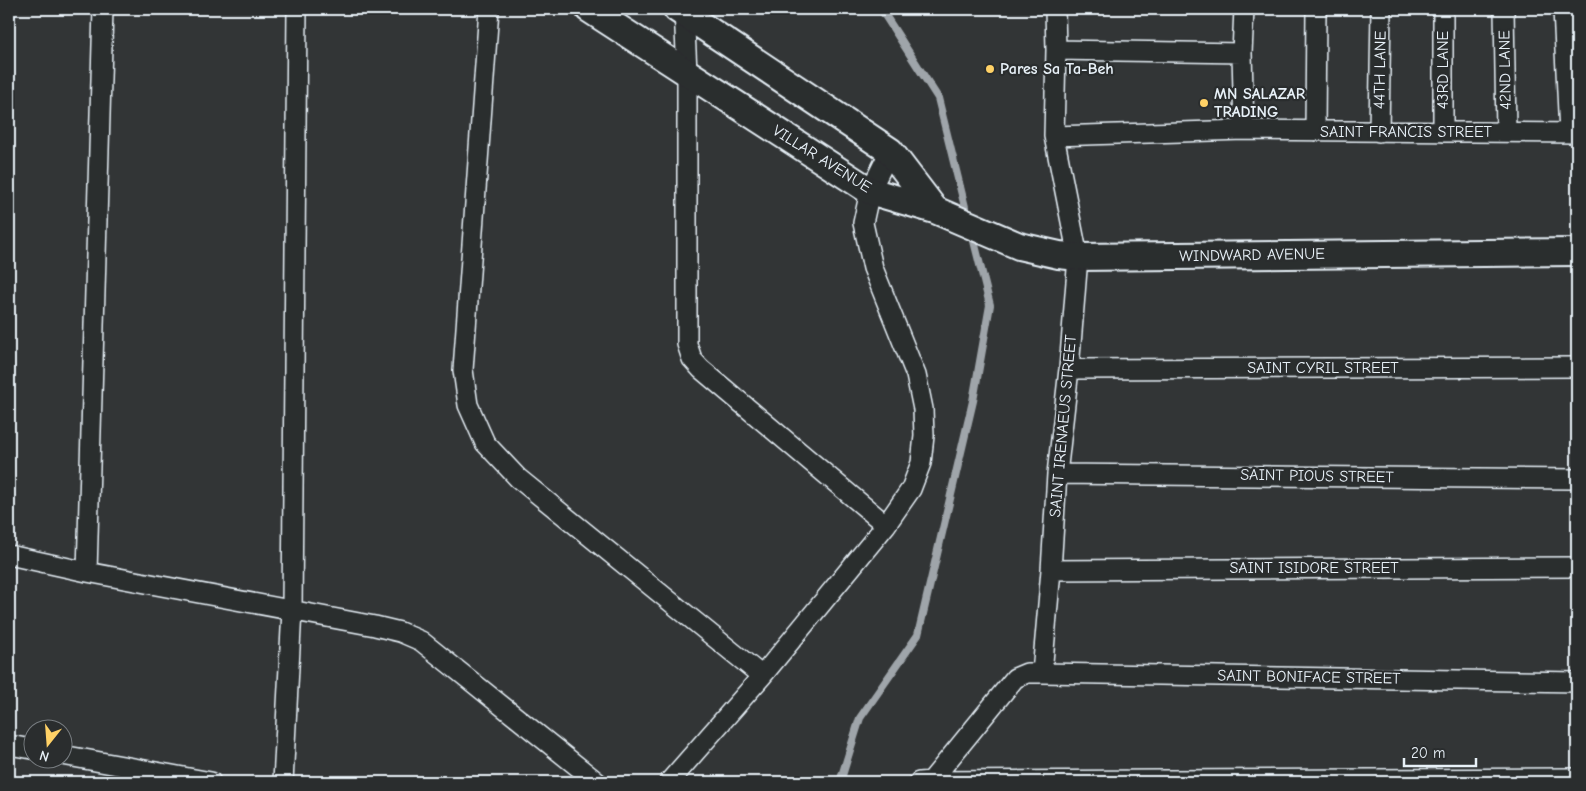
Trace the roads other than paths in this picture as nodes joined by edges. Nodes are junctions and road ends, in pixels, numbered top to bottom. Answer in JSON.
{"nodes":[{"id":1,"x":103,"y":9,"type":"edge"},
{"id":2,"x":297,"y":9,"type":"edge"},
{"id":3,"x":488,"y":9,"type":"edge"},
{"id":4,"x":589,"y":9,"type":"edge"},
{"id":5,"x":1055,"y":9,"type":"edge"},
{"id":6,"x":1244,"y":9,"type":"edge"},
{"id":7,"x":1316,"y":9,"type":"edge"},
{"id":8,"x":1381,"y":9,"type":"edge"},
{"id":9,"x":1443,"y":9,"type":"edge"},
{"id":10,"x":1504,"y":9,"type":"edge"},
{"id":11,"x":1563,"y":9,"type":"edge"},
{"id":12,"x":682,"y":10,"type":"edge"},
{"id":13,"x":1056,"y":50,"type":"junction"},
{"id":14,"x":1242,"y":52,"type":"junction"},
{"id":15,"x":687,"y":72,"type":"junction"},
{"id":16,"x":1244,"y":130,"type":"junction"},
{"id":17,"x":1316,"y":131,"type":"junction"},
{"id":18,"x":1379,"y":132,"type":"junction"},
{"id":19,"x":1443,"y":132,"type":"junction"},
{"id":20,"x":1506,"y":132,"type":"junction"},
{"id":21,"x":1573,"y":132,"type":"edge"},
{"id":22,"x":1054,"y":136,"type":"junction"},
{"id":23,"x":890,"y":151,"type":"junction"},
{"id":24,"x":870,"y":191,"type":"junction"},
{"id":25,"x":935,"y":210,"type":"junction"},
{"id":26,"x":1577,"y":252,"type":"edge"},
{"id":27,"x":1069,"y":256,"type":"junction"},
{"id":28,"x":1577,"y":367,"type":"edge"},
{"id":29,"x":1069,"y":369,"type":"junction"},
{"id":30,"x":1057,"y":474,"type":"junction"},
{"id":31,"x":1577,"y":479,"type":"edge"},
{"id":32,"x":886,"y":525,"type":"junction"},
{"id":33,"x":9,"y":555,"type":"edge"},
{"id":34,"x":1577,"y":567,"type":"edge"},
{"id":35,"x":1051,"y":570,"type":"junction"},
{"id":36,"x":87,"y":572,"type":"junction"},
{"id":37,"x":292,"y":610,"type":"junction"},
{"id":38,"x":1042,"y":673,"type":"junction"},
{"id":39,"x":762,"y":676,"type":"junction"},
{"id":40,"x":1577,"y":682,"type":"edge"},
{"id":41,"x":9,"y":745,"type":"edge"},
{"id":42,"x":22,"y":747,"type":"edge"},
{"id":43,"x":72,"y":757,"type":"edge"},
{"id":44,"x":1577,"y":778,"type":"edge"},
{"id":45,"x":211,"y":782,"type":"edge"},
{"id":46,"x":283,"y":782,"type":"edge"},
{"id":47,"x":597,"y":782,"type":"edge"},
{"id":48,"x":670,"y":782,"type":"edge"},
{"id":49,"x":925,"y":782,"type":"edge"}],
"edges":[{"from":1,"to":36,"type":"street"},
{"from":2,"to":37,"type":"street"},
{"from":3,"to":39,"type":"street"},
{"from":4,"to":15,"type":"main road","name":"VILLAR AVENUE"},
{"from":5,"to":13,"type":"street","name":"SAINT IRENAEUS STREET"},
{"from":6,"to":14,"type":"street"},
{"from":7,"to":17,"type":"street"},
{"from":8,"to":18,"type":"street","name":"44TH LANE"},
{"from":9,"to":19,"type":"street","name":"43RD LANE"},
{"from":10,"to":20,"type":"street","name":"42ND LANE"},
{"from":11,"to":21,"type":"street"},
{"from":12,"to":15,"type":"street"},
{"from":12,"to":23,"type":"main road"},
{"from":13,"to":14,"type":"street"},
{"from":13,"to":22,"type":"street","name":"SAINT IRENAEUS STREET"},
{"from":14,"to":16,"type":"street"},
{"from":15,"to":24,"type":"main road","name":"VILLAR AVENUE"},
{"from":15,"to":32,"type":"street"},
{"from":16,"to":17,"type":"street","name":"SAINT FRANCIS STREET"},
{"from":16,"to":22,"type":"street","name":"SAINT FRANCIS STREET"},
{"from":17,"to":18,"type":"street","name":"SAINT FRANCIS STREET"},
{"from":18,"to":19,"type":"street","name":"SAINT FRANCIS STREET"},
{"from":19,"to":20,"type":"street","name":"SAINT FRANCIS STREET"},
{"from":20,"to":21,"type":"street","name":"SAINT FRANCIS STREET"},
{"from":22,"to":27,"type":"street","name":"SAINT IRENAEUS STREET"},
{"from":23,"to":24,"type":"street"},
{"from":23,"to":25,"type":"main road"},
{"from":24,"to":25,"type":"main road","name":"VILLAR AVENUE"},
{"from":24,"to":32,"type":"street"},
{"from":25,"to":27,"type":"main road","name":"WINDWARD AVENUE"},
{"from":26,"to":27,"type":"main road","name":"WINDWARD AVENUE"},
{"from":27,"to":29,"type":"street","name":"SAINT IRENAEUS STREET"},
{"from":28,"to":29,"type":"street","name":"SAINT CYRIL STREET"},
{"from":29,"to":30,"type":"street","name":"SAINT IRENAEUS STREET"},
{"from":30,"to":31,"type":"street","name":"SAINT PIOUS STREET"},
{"from":30,"to":35,"type":"street","name":"SAINT IRENAEUS STREET"},
{"from":32,"to":39,"type":"street"},
{"from":33,"to":36,"type":"street"},
{"from":34,"to":35,"type":"street","name":"SAINT ISIDORE STREET"},
{"from":35,"to":38,"type":"street","name":"SAINT IRENAEUS STREET"},
{"from":36,"to":37,"type":"street"},
{"from":37,"to":46,"type":"street"},
{"from":37,"to":47,"type":"street"},
{"from":38,"to":40,"type":"street","name":"SAINT BONIFACE STREET"},
{"from":38,"to":49,"type":"street"},
{"from":39,"to":48,"type":"street"},
{"from":41,"to":42,"type":"street"},
{"from":43,"to":45,"type":"street"},
{"from":44,"to":49,"type":"street"}]}
